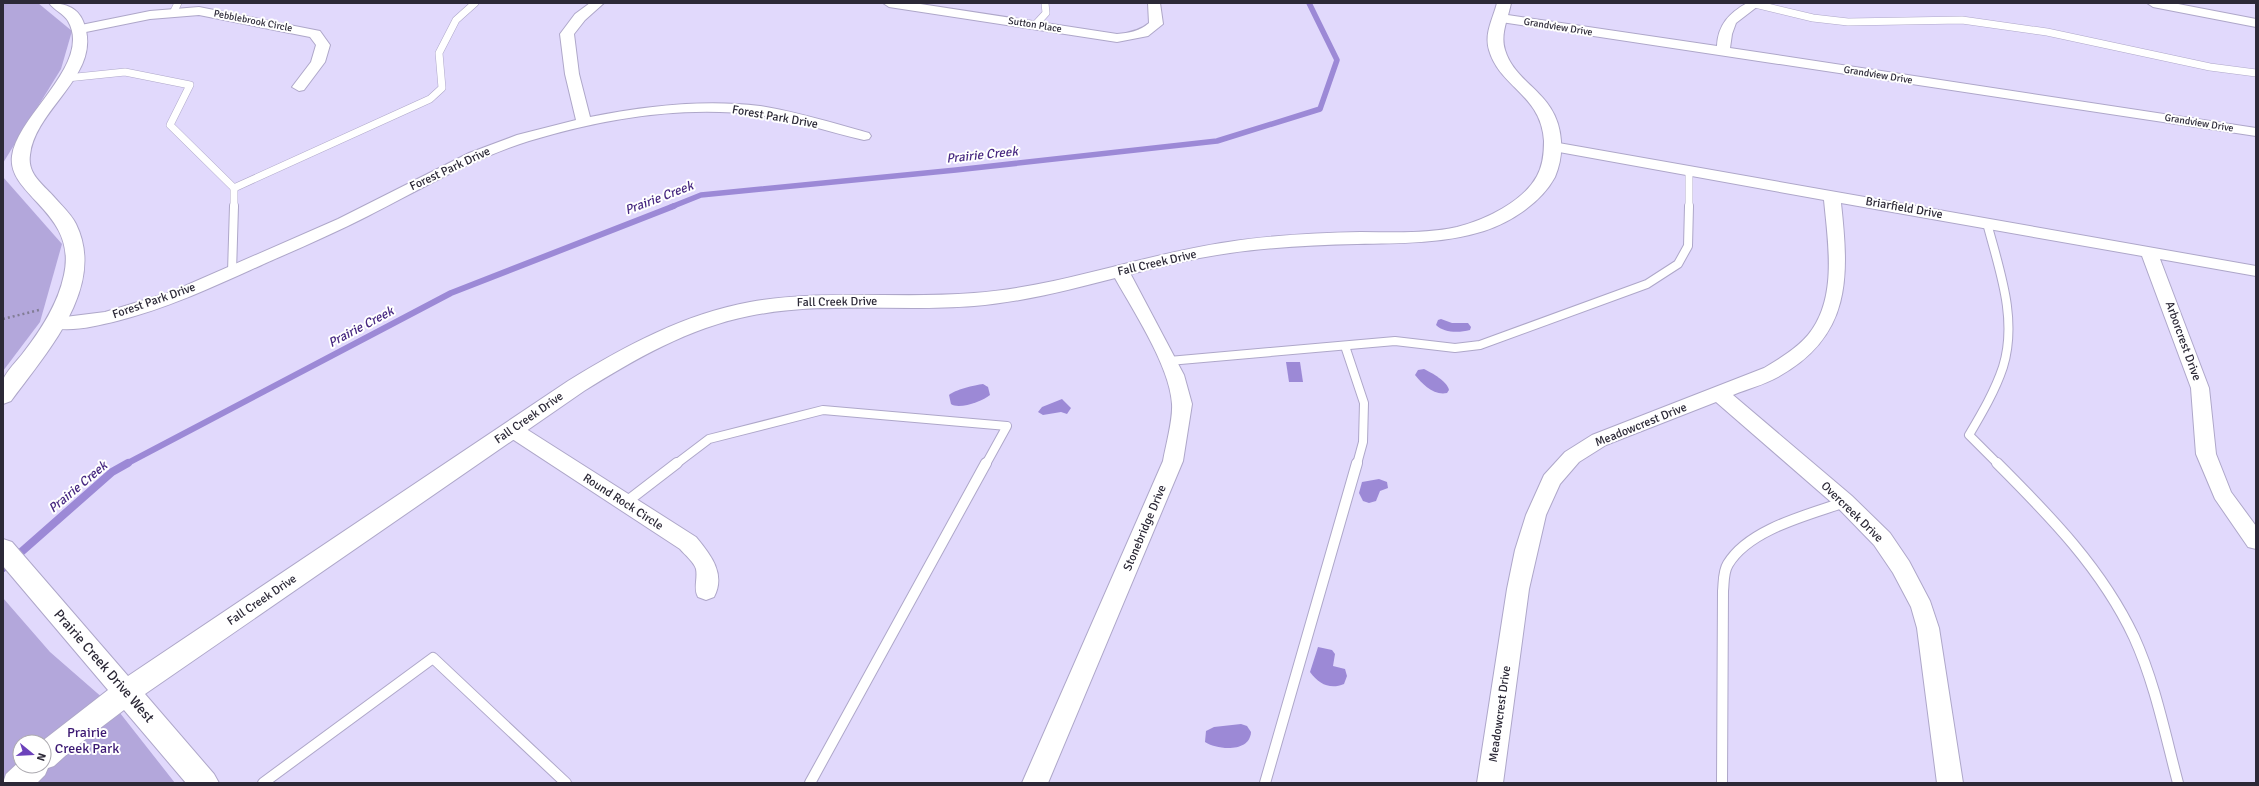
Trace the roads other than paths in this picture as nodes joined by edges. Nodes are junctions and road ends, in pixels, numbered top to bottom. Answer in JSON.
{"nodes":[{"id":1,"x":56,"y":3,"type":"edge"},
{"id":2,"x":475,"y":3,"type":"edge"},
{"id":3,"x":598,"y":3,"type":"edge"},
{"id":4,"x":889,"y":3,"type":"edge"},
{"id":5,"x":1045,"y":3,"type":"edge"},
{"id":6,"x":1154,"y":3,"type":"edge"},
{"id":7,"x":1756,"y":3,"type":"edge"},
{"id":8,"x":2153,"y":3,"type":"edge"},
{"id":9,"x":176,"y":7,"type":"edge"},
{"id":10,"x":1502,"y":10,"type":"edge"},
{"id":11,"x":2256,"y":23,"type":"edge"},
{"id":12,"x":1034,"y":25,"type":"junction"},
{"id":13,"x":81,"y":30,"type":"junction"},
{"id":14,"x":1723,"y":52,"type":"junction"},
{"id":15,"x":2256,"y":73,"type":"edge"},
{"id":16,"x":67,"y":78,"type":"junction"},
{"id":17,"x":298,"y":87,"type":"dead end"},
{"id":18,"x":584,"y":123,"type":"junction"},
{"id":19,"x":2256,"y":132,"type":"edge"},
{"id":20,"x":864,"y":136,"type":"dead end"},
{"id":21,"x":1552,"y":147,"type":"junction"},
{"id":22,"x":1690,"y":170,"type":"junction"},
{"id":23,"x":234,"y":188,"type":"junction"},
{"id":24,"x":1832,"y":195,"type":"junction"},
{"id":25,"x":1987,"y":223,"type":"junction"},
{"id":26,"x":2148,"y":251,"type":"junction"},
{"id":27,"x":1120,"y":271,"type":"junction"},
{"id":28,"x":2256,"y":271,"type":"edge"},
{"id":29,"x":232,"y":272,"type":"junction"},
{"id":30,"x":55,"y":323,"type":"junction"},
{"id":31,"x":1345,"y":346,"type":"junction"},
{"id":32,"x":1169,"y":361,"type":"junction"},
{"id":33,"x":1719,"y":394,"type":"junction"},
{"id":34,"x":3,"y":396,"type":"edge"},
{"id":35,"x":512,"y":430,"type":"junction"},
{"id":36,"x":1845,"y":502,"type":"junction"},
{"id":37,"x":625,"y":503,"type":"junction"},
{"id":38,"x":2256,"y":541,"type":"edge"},
{"id":39,"x":3,"y":549,"type":"edge"},
{"id":40,"x":706,"y":591,"type":"dead end"},
{"id":41,"x":126,"y":692,"type":"junction"},
{"id":42,"x":52,"y":749,"type":"edge"},
{"id":43,"x":26,"y":774,"type":"edge"},
{"id":44,"x":16,"y":783,"type":"edge"},
{"id":45,"x":204,"y":783,"type":"edge"},
{"id":46,"x":263,"y":783,"type":"edge"},
{"id":47,"x":566,"y":783,"type":"edge"},
{"id":48,"x":810,"y":783,"type":"edge"},
{"id":49,"x":1036,"y":783,"type":"edge"},
{"id":50,"x":1265,"y":783,"type":"edge"},
{"id":51,"x":1490,"y":783,"type":"edge"},
{"id":52,"x":1722,"y":783,"type":"edge"},
{"id":53,"x":1950,"y":783,"type":"edge"},
{"id":54,"x":2178,"y":783,"type":"edge"}],
"edges":[{"from":1,"to":13,"type":"street"},
{"from":2,"to":23,"type":"lane"},
{"from":3,"to":18,"type":"street"},
{"from":4,"to":12,"type":"street","name":"Sutton Place"},
{"from":5,"to":12,"type":"lane"},
{"from":6,"to":12,"type":"street","name":"Sutton Place"},
{"from":7,"to":14,"type":"street"},
{"from":7,"to":15,"type":"lane"},
{"from":8,"to":11,"type":"street"},
{"from":9,"to":13,"type":"street","name":"Pebblebrook Circle"},
{"from":9,"to":17,"type":"street","name":"Pebblebrook Circle"},
{"from":10,"to":14,"type":"street","name":"Grandview Drive"},
{"from":10,"to":21,"type":"street","name":"Fall Creek Drive"},
{"from":13,"to":16,"type":"street"},
{"from":14,"to":19,"type":"street","name":"Grandview Drive"},
{"from":16,"to":23,"type":"lane"},
{"from":16,"to":30,"type":"street"},
{"from":18,"to":20,"type":"street","name":"Forest Park Drive"},
{"from":18,"to":29,"type":"street","name":"Forest Park Drive"},
{"from":21,"to":22,"type":"street","name":"Briarfield Drive"},
{"from":21,"to":27,"type":"street","name":"Fall Creek Drive"},
{"from":22,"to":24,"type":"street","name":"Briarfield Drive"},
{"from":22,"to":31,"type":"lane"},
{"from":23,"to":29,"type":"lane"},
{"from":24,"to":25,"type":"street","name":"Briarfield Drive"},
{"from":24,"to":33,"type":"street","name":"Meadowcrest Drive"},
{"from":25,"to":26,"type":"street","name":"Briarfield Drive"},
{"from":25,"to":54,"type":"lane"},
{"from":26,"to":28,"type":"street","name":"Briarfield Drive"},
{"from":26,"to":38,"type":"street","name":"Arborcrest Drive"},
{"from":27,"to":32,"type":"street","name":"Stonebridge Drive"},
{"from":27,"to":35,"type":"street","name":"Fall Creek Drive"},
{"from":29,"to":30,"type":"street","name":"Forest Park Drive"},
{"from":30,"to":34,"type":"street"},
{"from":31,"to":32,"type":"lane"},
{"from":31,"to":50,"type":"lane"},
{"from":32,"to":49,"type":"street","name":"Stonebridge Drive"},
{"from":33,"to":36,"type":"street","name":"Overcreek Drive"},
{"from":33,"to":51,"type":"street","name":"Meadowcrest Drive"},
{"from":35,"to":37,"type":"street","name":"Round Rock Circle"},
{"from":35,"to":41,"type":"street","name":"Fall Creek Drive"},
{"from":36,"to":52,"type":"lane"},
{"from":36,"to":53,"type":"street","name":"Overcreek Drive"},
{"from":37,"to":40,"type":"street","name":"Round Rock Circle"},
{"from":37,"to":48,"type":"lane"},
{"from":39,"to":41,"type":"street","name":"Prairie Creek Drive West"},
{"from":41,"to":42,"type":"street","name":"Fall Creek Drive"},
{"from":41,"to":45,"type":"street","name":"Prairie Creek Drive West"},
{"from":43,"to":44,"type":"street"},
{"from":46,"to":47,"type":"lane"}]}
